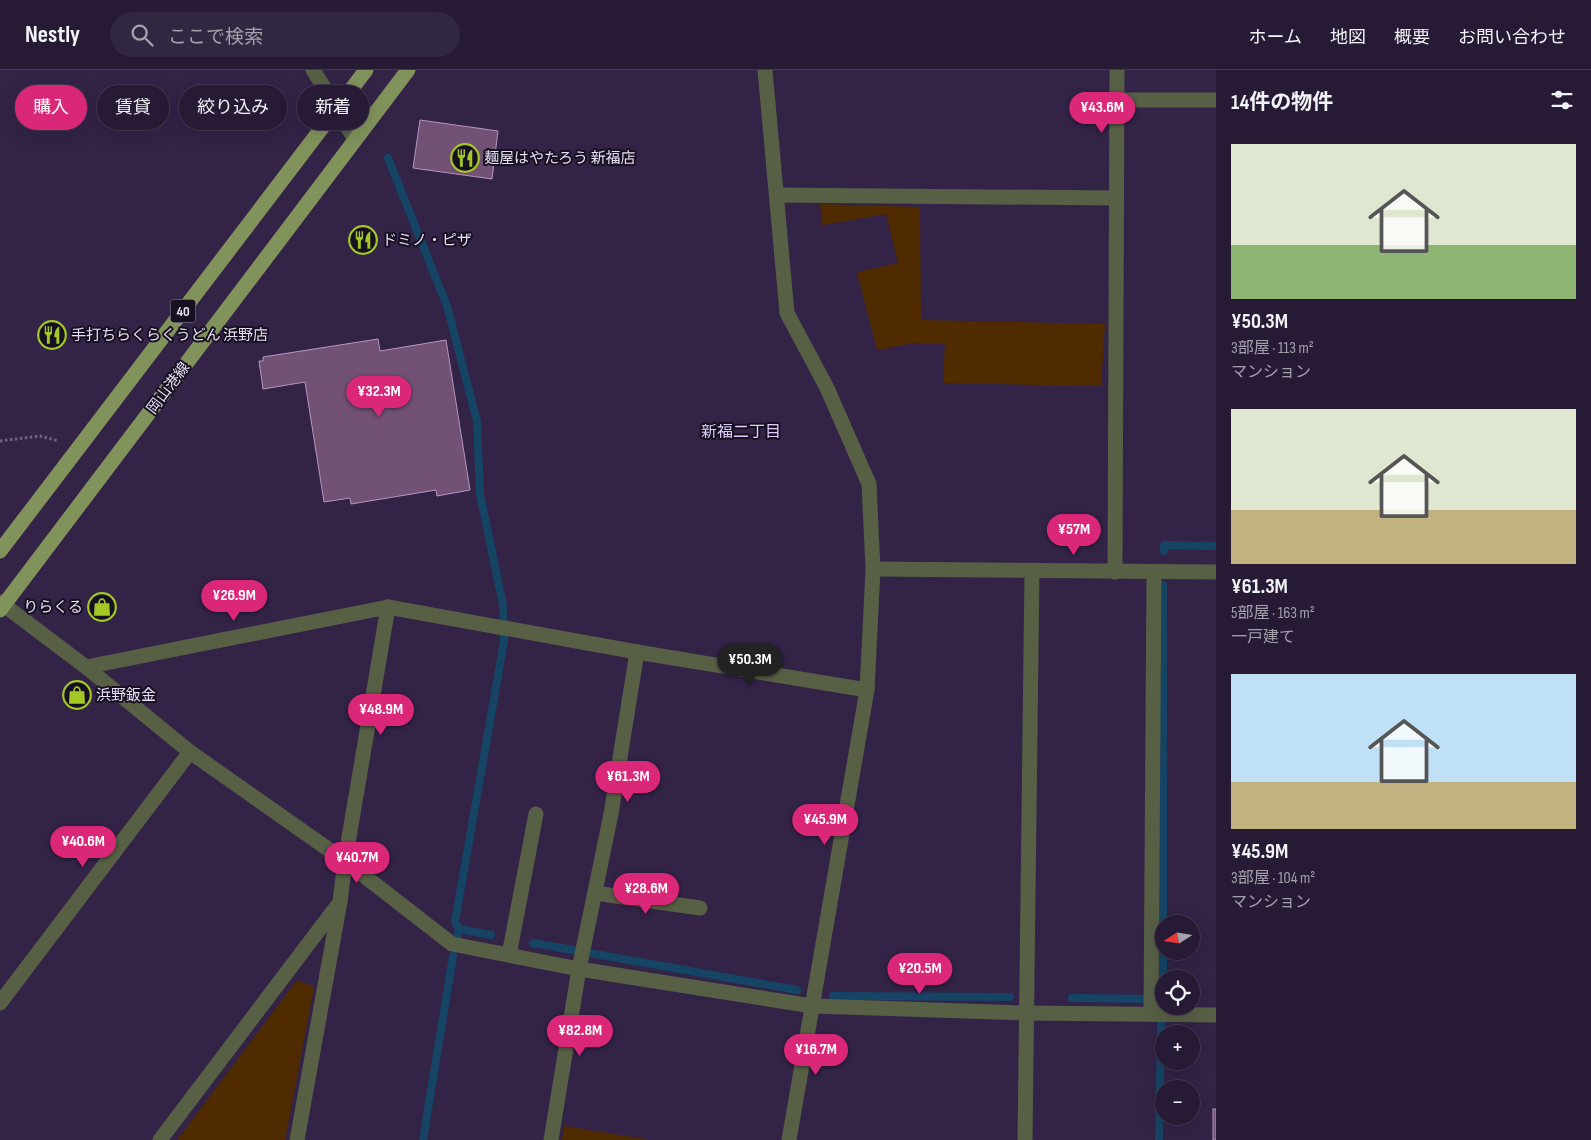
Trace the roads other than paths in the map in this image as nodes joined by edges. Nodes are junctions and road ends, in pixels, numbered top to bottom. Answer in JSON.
{"nodes":[{"id":1,"x":313,"y":70,"type":"edge"},
{"id":2,"x":366,"y":70,"type":"edge"},
{"id":3,"x":408,"y":70,"type":"edge"},
{"id":4,"x":765,"y":70,"type":"edge"},
{"id":5,"x":1118,"y":70,"type":"edge"},
{"id":6,"x":322,"y":85,"type":"edge"},
{"id":7,"x":355,"y":85,"type":"edge"},
{"id":8,"x":1117,"y":100,"type":"junction"},
{"id":9,"x":1216,"y":100,"type":"edge"},
{"id":10,"x":320,"y":130,"type":"edge"},
{"id":11,"x":349,"y":130,"type":"edge"},
{"id":12,"x":355,"y":140,"type":"junction"},
{"id":13,"x":776,"y":195,"type":"junction"},
{"id":14,"x":1116,"y":198,"type":"junction"},
{"id":15,"x":0,"y":551,"type":"edge"},
{"id":16,"x":873,"y":569,"type":"junction"},
{"id":17,"x":1032,"y":570,"type":"junction"},
{"id":18,"x":1115,"y":572,"type":"junction"},
{"id":19,"x":1154,"y":572,"type":"junction"},
{"id":20,"x":1216,"y":572,"type":"edge"},
{"id":21,"x":1,"y":605,"type":"edge"},
{"id":22,"x":388,"y":607,"type":"junction"},
{"id":23,"x":637,"y":652,"type":"junction"},
{"id":24,"x":86,"y":667,"type":"junction"},
{"id":25,"x":867,"y":690,"type":"junction"},
{"id":26,"x":190,"y":752,"type":"junction"},
{"id":27,"x":536,"y":814,"type":"dead end"},
{"id":28,"x":345,"y":861,"type":"junction"},
{"id":29,"x":595,"y":893,"type":"junction"},
{"id":30,"x":340,"y":902,"type":"junction"},
{"id":31,"x":700,"y":908,"type":"dead end"},
{"id":32,"x":509,"y":955,"type":"junction"},
{"id":33,"x":582,"y":958,"type":"junction"},
{"id":34,"x":0,"y":1002,"type":"edge"},
{"id":35,"x":812,"y":1006,"type":"junction"},
{"id":36,"x":1155,"y":1008,"type":"joint"},
{"id":37,"x":1027,"y":1013,"type":"junction"},
{"id":38,"x":1200,"y":1013,"type":"edge"},
{"id":39,"x":1216,"y":1015,"type":"edge"},
{"id":40,"x":160,"y":1140,"type":"edge"},
{"id":41,"x":297,"y":1140,"type":"edge"},
{"id":42,"x":551,"y":1140,"type":"edge"},
{"id":43,"x":789,"y":1140,"type":"edge"},
{"id":44,"x":1025,"y":1140,"type":"edge"}],
"edges":[{"from":1,"to":6,"type":"street"},
{"from":2,"to":7,"type":"main road","number":"40"},
{"from":3,"to":12,"type":"main road","name":"岡山港線","number":"40"},
{"from":4,"to":13,"type":"street"},
{"from":5,"to":8,"type":"street"},
{"from":8,"to":9,"type":"street"},
{"from":8,"to":14,"type":"street"},
{"from":10,"to":15,"type":"main road","number":"40"},
{"from":11,"to":12,"type":"street"},
{"from":12,"to":21,"type":"main road","name":"岡山港線","number":"40"},
{"from":13,"to":14,"type":"street"},
{"from":13,"to":16,"type":"street"},
{"from":14,"to":18,"type":"street"},
{"from":16,"to":17,"type":"street"},
{"from":16,"to":25,"type":"street"},
{"from":17,"to":18,"type":"street"},
{"from":17,"to":37,"type":"street"},
{"from":18,"to":19,"type":"street"},
{"from":19,"to":20,"type":"street"},
{"from":19,"to":36,"type":"street"},
{"from":21,"to":24,"type":"street"},
{"from":22,"to":23,"type":"street"},
{"from":22,"to":24,"type":"street"},
{"from":22,"to":28,"type":"street"},
{"from":23,"to":25,"type":"street"},
{"from":23,"to":29,"type":"street"},
{"from":24,"to":26,"type":"street"},
{"from":25,"to":35,"type":"street"},
{"from":26,"to":28,"type":"street"},
{"from":26,"to":34,"type":"street"},
{"from":27,"to":32,"type":"street"},
{"from":28,"to":30,"type":"street"},
{"from":28,"to":32,"type":"street"},
{"from":29,"to":31,"type":"street"},
{"from":29,"to":33,"type":"street"},
{"from":30,"to":40,"type":"street"},
{"from":30,"to":41,"type":"street"},
{"from":32,"to":33,"type":"street"},
{"from":33,"to":35,"type":"street"},
{"from":33,"to":42,"type":"street"},
{"from":35,"to":37,"type":"street"},
{"from":35,"to":43,"type":"street"},
{"from":36,"to":37,"type":"street"},
{"from":37,"to":44,"type":"street"},
{"from":38,"to":39,"type":"street"}]}
